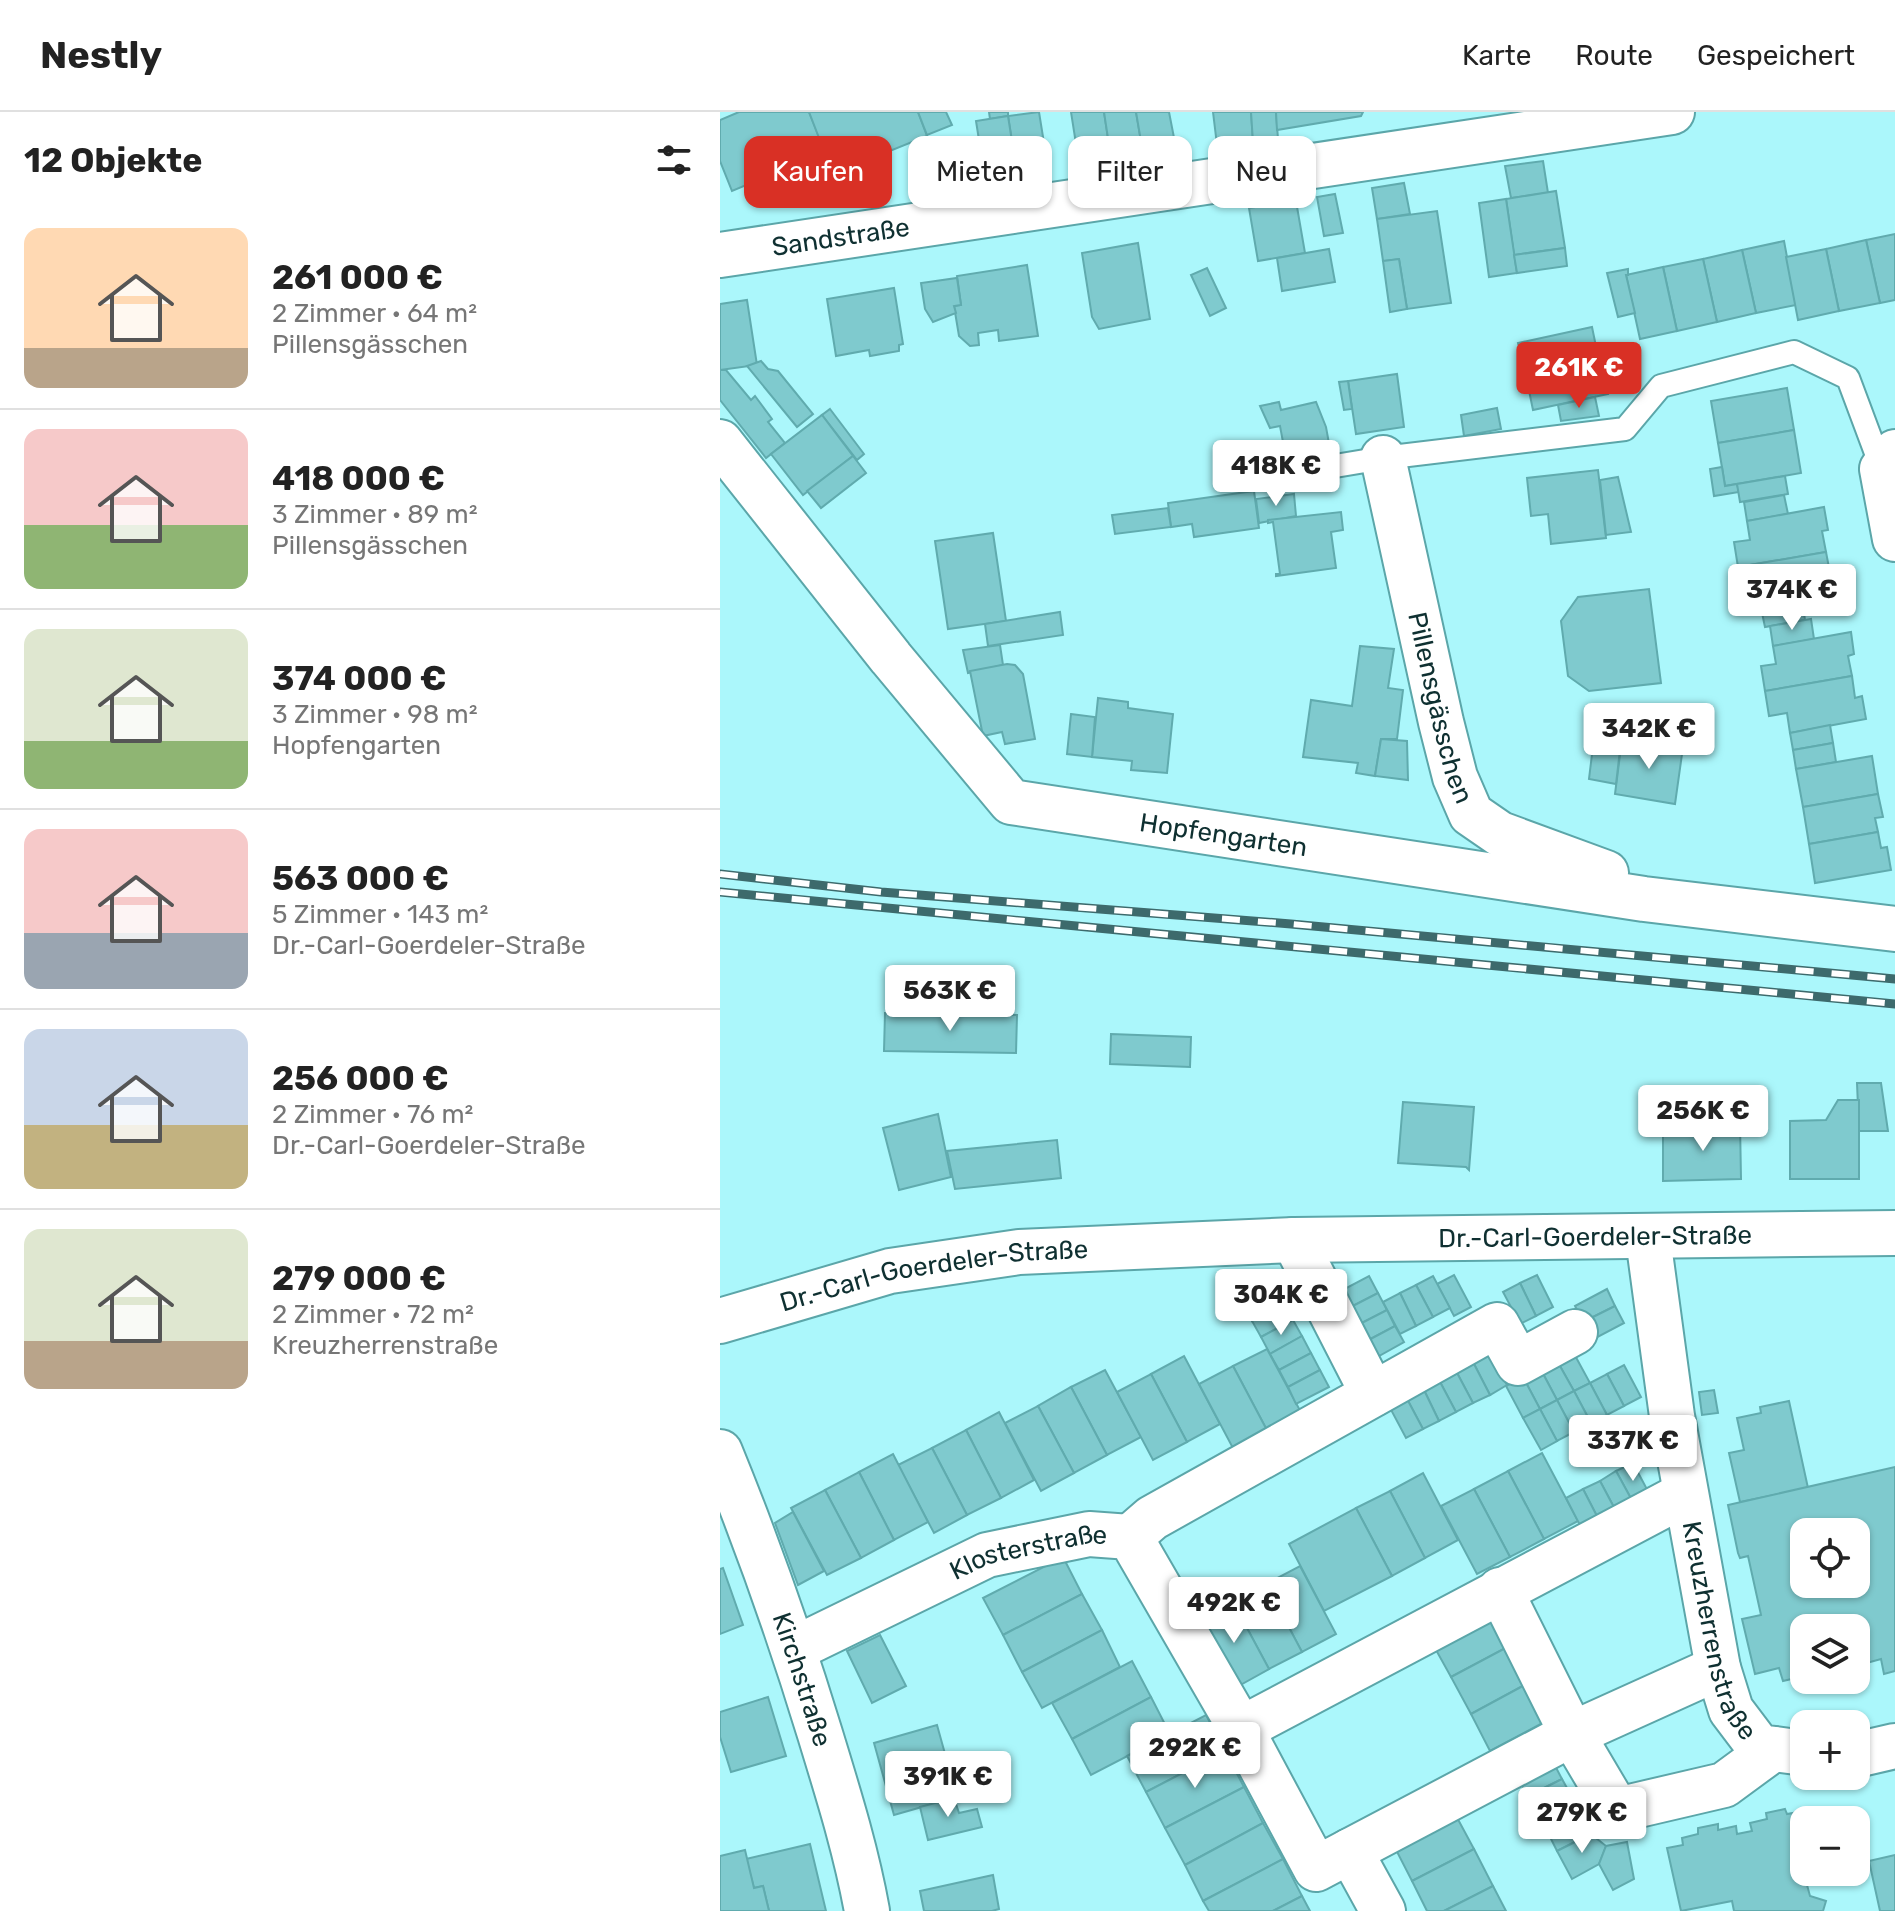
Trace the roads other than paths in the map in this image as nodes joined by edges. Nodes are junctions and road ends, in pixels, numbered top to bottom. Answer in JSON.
{"nodes":[{"id":1,"x":1672,"y":112,"type":"edge"},
{"id":2,"x":720,"y":255,"type":"edge"},
{"id":3,"x":720,"y":442,"type":"edge"},
{"id":4,"x":1383,"y":458,"type":"junction"},
{"id":5,"x":1888,"y":461,"type":"edge"},
{"id":6,"x":1263,"y":478,"type":"dead end"},
{"id":7,"x":1895,"y":539,"type":"edge"},
{"id":8,"x":1644,"y":899,"type":"junction"},
{"id":9,"x":1895,"y":929,"type":"edge"},
{"id":10,"x":1895,"y":1233,"type":"edge"},
{"id":11,"x":1648,"y":1238,"type":"junction"},
{"id":12,"x":1294,"y":1240,"type":"junction"},
{"id":13,"x":720,"y":1321,"type":"edge"},
{"id":14,"x":1575,"y":1332,"type":"dead end"},
{"id":15,"x":1373,"y":1394,"type":"junction"},
{"id":16,"x":720,"y":1452,"type":"edge"},
{"id":17,"x":1685,"y":1494,"type":"junction"},
{"id":18,"x":1130,"y":1537,"type":"junction"},
{"id":19,"x":1500,"y":1590,"type":"junction"},
{"id":20,"x":794,"y":1649,"type":"junction"},
{"id":21,"x":1718,"y":1668,"type":"junction"},
{"id":22,"x":1241,"y":1729,"type":"junction"},
{"id":23,"x":1572,"y":1734,"type":"junction"},
{"id":24,"x":1895,"y":1746,"type":"edge"},
{"id":25,"x":1789,"y":1751,"type":"edge"},
{"id":26,"x":1870,"y":1752,"type":"edge"},
{"id":27,"x":1350,"y":1851,"type":"junction"},
{"id":28,"x":867,"y":1911,"type":"edge"},
{"id":29,"x":1383,"y":1911,"type":"edge"}],
"edges":[{"from":1,"to":2,"type":"street","name":"Sandstraße"},
{"from":3,"to":8,"type":"street","name":"Hopfengarten"},
{"from":4,"to":5,"type":"lane"},
{"from":4,"to":6,"type":"lane"},
{"from":4,"to":8,"type":"street","name":"Pillensgässchen"},
{"from":5,"to":7,"type":"street"},
{"from":8,"to":9,"type":"street","name":"Hopfengarten"},
{"from":10,"to":11,"type":"street","name":"Dr.-Carl-Goerdeler-Straße"},
{"from":11,"to":12,"type":"street","name":"Dr.-Carl-Goerdeler-Straße"},
{"from":11,"to":17,"type":"street","name":"Kreuzherrenstraße"},
{"from":12,"to":13,"type":"street","name":"Dr.-Carl-Goerdeler-Straße"},
{"from":12,"to":15,"type":"street"},
{"from":14,"to":15,"type":"street"},
{"from":15,"to":18,"type":"street"},
{"from":16,"to":20,"type":"street","name":"Kirchstraße"},
{"from":17,"to":19,"type":"street","name":"Kreuzherrenstraße"},
{"from":17,"to":21,"type":"street","name":"Kreuzherrenstraße"},
{"from":18,"to":20,"type":"street","name":"Klosterstraße"},
{"from":18,"to":22,"type":"street","name":"Klosterstraße"},
{"from":19,"to":22,"type":"street","name":"Kreuzherrenstraße"},
{"from":19,"to":23,"type":"street","name":"Kreuzherrenstraße"},
{"from":20,"to":28,"type":"street","name":"Kirchstraße"},
{"from":21,"to":23,"type":"street"},
{"from":21,"to":25,"type":"street","name":"Kreuzherrenstraße"},
{"from":22,"to":27,"type":"street","name":"Klosterstraße"},
{"from":23,"to":25,"type":"street","name":"Kreuzherrenstraße"},
{"from":23,"to":27,"type":"street"},
{"from":24,"to":26,"type":"street"},
{"from":27,"to":29,"type":"street"}]}
